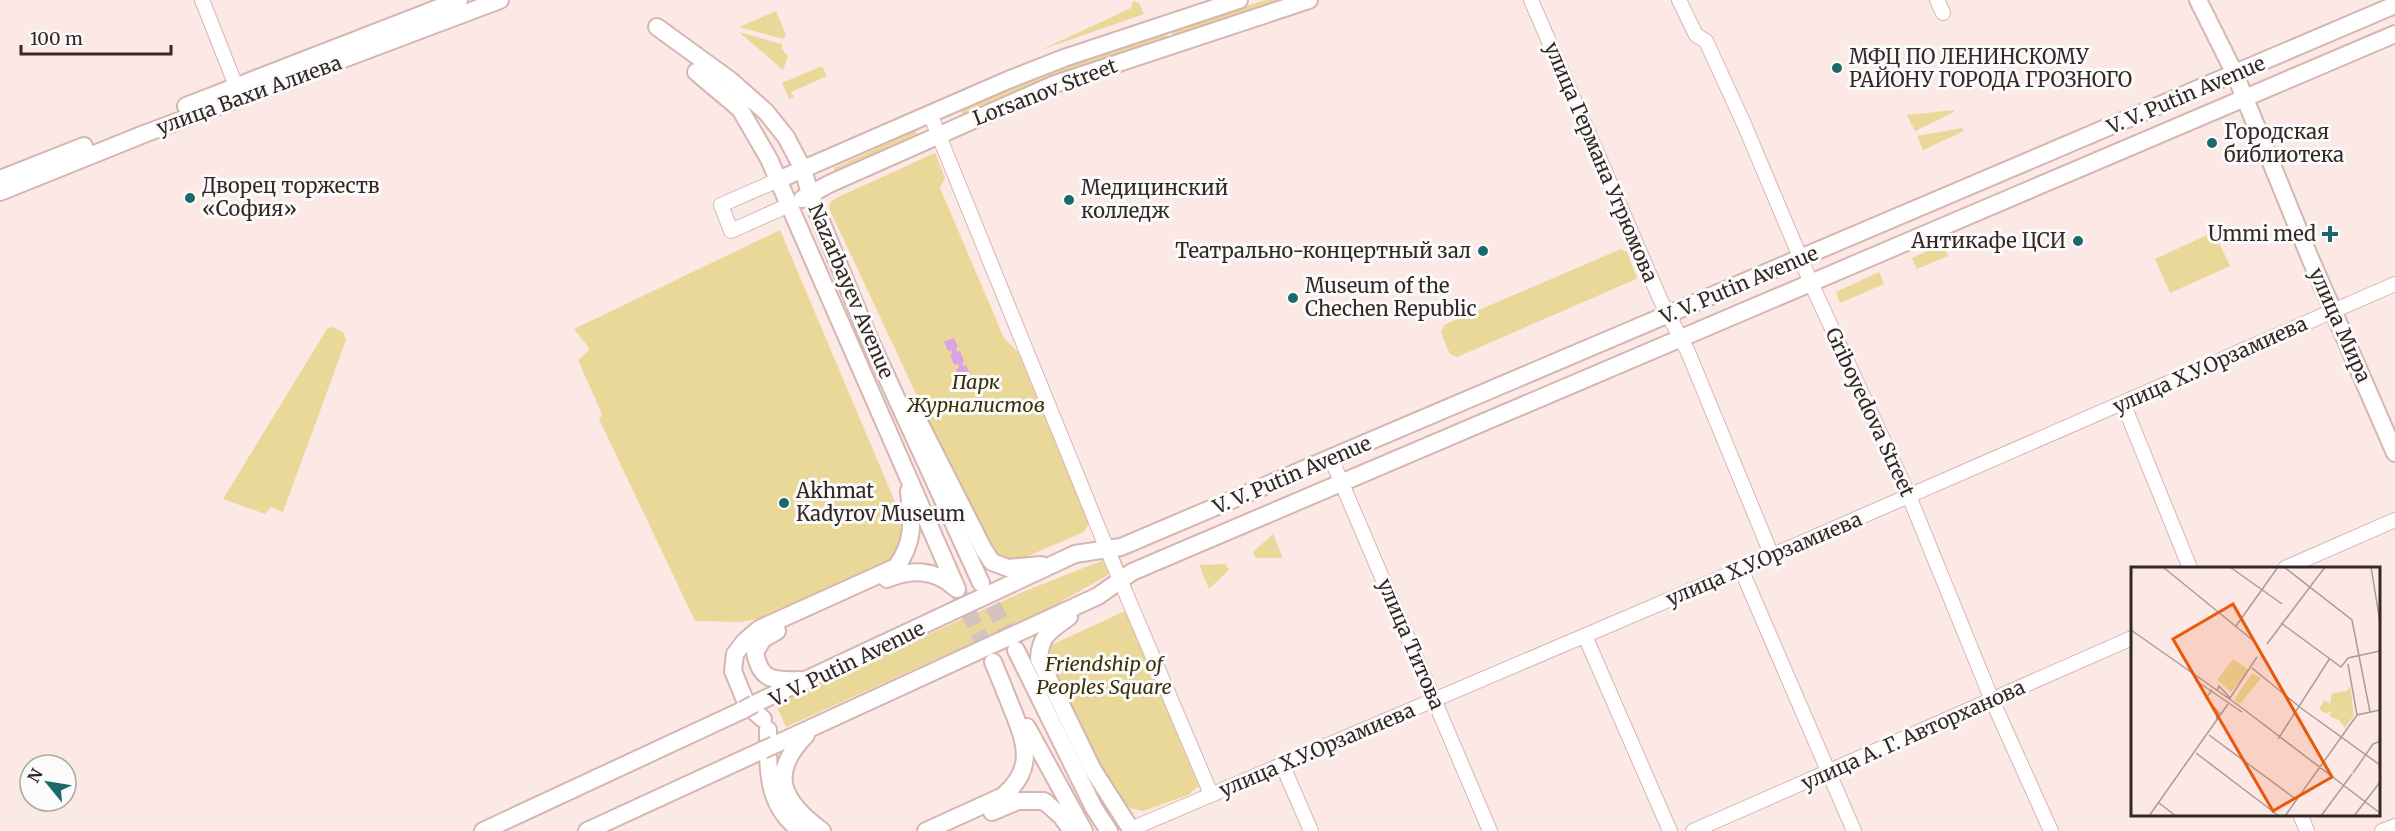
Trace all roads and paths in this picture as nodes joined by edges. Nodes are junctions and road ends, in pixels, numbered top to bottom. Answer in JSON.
{"nodes":[{"id":1,"x":202,"y":0,"type":"edge"},
{"id":2,"x":459,"y":0,"type":"edge"},
{"id":3,"x":500,"y":0,"type":"edge"},
{"id":4,"x":1239,"y":0,"type":"edge"},
{"id":5,"x":1308,"y":0,"type":"edge"},
{"id":6,"x":1531,"y":0,"type":"edge"},
{"id":7,"x":1679,"y":0,"type":"edge"},
{"id":8,"x":2198,"y":0,"type":"edge"},
{"id":9,"x":2395,"y":5,"type":"edge"},
{"id":10,"x":657,"y":27,"type":"dead end"},
{"id":11,"x":2395,"y":34,"type":"edge"},
{"id":12,"x":699,"y":65,"type":"junction"},
{"id":13,"x":2235,"y":74,"type":"junction"},
{"id":14,"x":239,"y":92,"type":"junction"},
{"id":15,"x":2244,"y":99,"type":"junction"},
{"id":16,"x":930,"y":114,"type":"junction"},
{"id":17,"x":938,"y":135,"type":"junction"},
{"id":18,"x":803,"y":169,"type":"junction"},
{"id":19,"x":0,"y":179,"type":"edge"},
{"id":20,"x":778,"y":180,"type":"junction"},
{"id":21,"x":0,"y":192,"type":"edge"},
{"id":22,"x":810,"y":195,"type":"junction"},
{"id":23,"x":789,"y":205,"type":"junction"},
{"id":24,"x":1801,"y":259,"type":"junction"},
{"id":25,"x":1810,"y":283,"type":"junction"},
{"id":26,"x":2395,"y":284,"type":"edge"},
{"id":27,"x":2334,"y":312,"type":"junction"},
{"id":28,"x":859,"y":315,"type":"junction"},
{"id":29,"x":1669,"y":315,"type":"junction"},
{"id":30,"x":1679,"y":339,"type":"junction"},
{"id":31,"x":2123,"y":403,"type":"junction"},
{"id":32,"x":2395,"y":453,"type":"edge"},
{"id":33,"x":1331,"y":458,"type":"junction"},
{"id":34,"x":908,"y":479,"type":"junction"},
{"id":35,"x":1341,"y":482,"type":"junction"},
{"id":36,"x":1909,"y":496,"type":"junction"},
{"id":37,"x":2395,"y":520,"type":"edge"},
{"id":38,"x":1107,"y":549,"type":"junction"},
{"id":39,"x":1772,"y":556,"type":"junction"},
{"id":40,"x":1057,"y":563,"type":"junction"},
{"id":41,"x":2190,"y":567,"type":"edge"},
{"id":42,"x":2287,"y":567,"type":"edge"},
{"id":43,"x":1741,"y":569,"type":"junction"},
{"id":44,"x":1121,"y":580,"type":"junction"},
{"id":45,"x":981,"y":583,"type":"tunnel mouth"},
{"id":46,"x":1098,"y":596,"type":"junction"},
{"id":47,"x":1585,"y":636,"type":"junction"},
{"id":48,"x":2131,"y":639,"type":"edge"},
{"id":49,"x":1016,"y":650,"type":"tunnel mouth"},
{"id":50,"x":806,"y":680,"type":"junction"},
{"id":51,"x":1435,"y":700,"type":"junction"},
{"id":52,"x":1992,"y":700,"type":"junction"},
{"id":53,"x":764,"y":725,"type":"junction"},
{"id":54,"x":814,"y":727,"type":"junction"},
{"id":55,"x":1282,"y":764,"type":"junction"},
{"id":56,"x":1828,"y":772,"type":"junction"},
{"id":57,"x":1211,"y":794,"type":"junction"},
{"id":58,"x":2301,"y":816,"type":"edge"},
{"id":59,"x":2395,"y":826,"type":"edge"},
{"id":60,"x":1131,"y":830,"type":"edge"},
{"id":61,"x":483,"y":831,"type":"edge"},
{"id":62,"x":587,"y":831,"type":"edge"},
{"id":63,"x":802,"y":831,"type":"edge"},
{"id":64,"x":822,"y":831,"type":"edge"},
{"id":65,"x":926,"y":831,"type":"edge"},
{"id":66,"x":950,"y":831,"type":"edge"},
{"id":67,"x":1072,"y":831,"type":"edge"},
{"id":68,"x":1084,"y":831,"type":"edge"},
{"id":69,"x":1109,"y":831,"type":"edge"},
{"id":70,"x":1311,"y":831,"type":"edge"},
{"id":71,"x":1490,"y":831,"type":"edge"},
{"id":72,"x":1670,"y":831,"type":"edge"},
{"id":73,"x":1693,"y":831,"type":"edge"},
{"id":74,"x":1854,"y":831,"type":"edge"},
{"id":75,"x":2051,"y":831,"type":"edge"},
{"id":76,"x":2307,"y":831,"type":"edge"},
{"id":77,"x":2382,"y":831,"type":"edge"}],
"edges":[{"from":1,"to":14,"type":"street"},
{"from":2,"to":14,"type":"main road","name":"улица Вахи Алиева"},
{"from":3,"to":14,"type":"main road","name":"улица Вахи Алиева"},
{"from":4,"to":16,"type":"main road","name":"Lorsanov Street"},
{"from":5,"to":17,"type":"main road","name":"Lorsanov Street"},
{"from":6,"to":29,"type":"street","name":"улица Германа Угрюмова"},
{"from":7,"to":24,"type":"street","name":"Griboyedova Street"},
{"from":8,"to":13,"type":"main road","name":"улица Мира"},
{"from":9,"to":13,"type":"main road","name":"V. V. Putin Avenue"},
{"from":10,"to":12,"type":"main road"},
{"from":11,"to":15,"type":"main road","name":"V. V. Putin Avenue"},
{"from":12,"to":18,"type":"main road","name":"Nazarbayev Avenue"},
{"from":12,"to":20,"type":"main road","name":"Nazarbayev Avenue"},
{"from":13,"to":15,"type":"main road","name":"улица Мира"},
{"from":13,"to":24,"type":"main road","name":"V. V. Putin Avenue"},
{"from":14,"to":19,"type":"main road","name":"улица Вахи Алиева"},
{"from":14,"to":21,"type":"main road","name":"улица Вахи Алиева"},
{"from":15,"to":25,"type":"main road","name":"V. V. Putin Avenue"},
{"from":15,"to":27,"type":"main road","name":"улица Мира"},
{"from":16,"to":17,"type":"street"},
{"from":16,"to":18,"type":"main road","name":"Lorsanov Street"},
{"from":17,"to":22,"type":"main road","name":"Lorsanov Street"},
{"from":17,"to":38,"type":"street"},
{"from":18,"to":20,"type":"main road","name":"Lorsanov Street"},
{"from":18,"to":22,"type":"main road","name":"Nazarbayev Avenue"},
{"from":20,"to":23,"type":"main road","name":"Nazarbayev Avenue"},
{"from":20,"to":23,"type":"street"},
{"from":22,"to":23,"type":"main road","name":"Lorsanov Street"},
{"from":22,"to":28,"type":"main road","name":"Nazarbayev Avenue"},
{"from":23,"to":34,"type":"main road","name":"Nazarbayev Avenue"},
{"from":24,"to":25,"type":"street","name":"Griboyedova Street"},
{"from":24,"to":29,"type":"main road","name":"V. V. Putin Avenue"},
{"from":25,"to":30,"type":"main road","name":"V. V. Putin Avenue"},
{"from":25,"to":36,"type":"street","name":"Griboyedova Street"},
{"from":26,"to":27,"type":"street","name":"улица Х.У.Орзамиева"},
{"from":27,"to":31,"type":"street","name":"улица Х.У.Орзамиева"},
{"from":27,"to":32,"type":"main road","name":"улица Мира"},
{"from":28,"to":40,"type":"main road"},
{"from":28,"to":45,"type":"main road","name":"Nazarbayev Avenue"},
{"from":29,"to":30,"type":"street","name":"улица Германа Угрюмова"},
{"from":29,"to":33,"type":"main road","name":"V. V. Putin Avenue"},
{"from":30,"to":35,"type":"main road","name":"V. V. Putin Avenue"},
{"from":30,"to":39,"type":"street","name":"улица Германа Угрюмова"},
{"from":31,"to":36,"type":"street","name":"улица Х.У.Орзамиева"},
{"from":31,"to":41,"type":"street"},
{"from":33,"to":35,"type":"street","name":"улица Титова"},
{"from":33,"to":38,"type":"main road","name":"V. V. Putin Avenue"},
{"from":34,"to":50,"type":"main road","name":"Nazarbayev Avenue"},
{"from":34,"to":53,"type":"main road"},
{"from":35,"to":44,"type":"main road","name":"V. V. Putin Avenue"},
{"from":35,"to":51,"type":"street","name":"улица Титова"},
{"from":36,"to":39,"type":"street","name":"улица Х.У.Орзамиева"},
{"from":36,"to":52,"type":"street","name":"Griboyedova Street"},
{"from":37,"to":42,"type":"street"},
{"from":38,"to":40,"type":"main road","name":"V. V. Putin Avenue"},
{"from":38,"to":44,"type":"street"},
{"from":39,"to":43,"type":"street","name":"улица Х.У.Орзамиева"},
{"from":40,"to":50,"type":"main road","name":"V. V. Putin Avenue"},
{"from":43,"to":47,"type":"street","name":"улица Х.У.Орзамиева"},
{"from":43,"to":56,"type":"street"},
{"from":44,"to":46,"type":"main road","name":"V. V. Putin Avenue"},
{"from":44,"to":57,"type":"street"},
{"from":46,"to":54,"type":"main road","name":"V. V. Putin Avenue"},
{"from":46,"to":60,"type":"main road"},
{"from":47,"to":51,"type":"street","name":"улица Х.У.Орзамиева"},
{"from":47,"to":72,"type":"street"},
{"from":48,"to":52,"type":"street","name":"улица А. Г. Авторханова"},
{"from":49,"to":69,"type":"main road"},
{"from":50,"to":53,"type":"main road","name":"V. V. Putin Avenue"},
{"from":51,"to":55,"type":"street","name":"улица Х.У.Орзамиева"},
{"from":51,"to":71,"type":"street","name":"улица Титова"},
{"from":52,"to":56,"type":"street","name":"улица А. Г. Авторханова"},
{"from":52,"to":75,"type":"street","name":"Griboyedova Street"},
{"from":53,"to":54,"type":"main road","name":"V. V. Putin Avenue"},
{"from":53,"to":61,"type":"main road"},
{"from":53,"to":62,"type":"main road"},
{"from":53,"to":63,"type":"main road"},
{"from":54,"to":64,"type":"main road"},
{"from":55,"to":57,"type":"street","name":"улица Х.У.Орзамиева"},
{"from":55,"to":70,"type":"street"},
{"from":56,"to":73,"type":"street","name":"улица А. Г. Авторханова"},
{"from":56,"to":74,"type":"street"},
{"from":57,"to":60,"type":"street","name":"улица Х.У.Орзамиева"},
{"from":58,"to":76,"type":"street"},
{"from":59,"to":77,"type":"street"},
{"from":65,"to":68,"type":"main road"},
{"from":66,"to":67,"type":"main road"}]}
